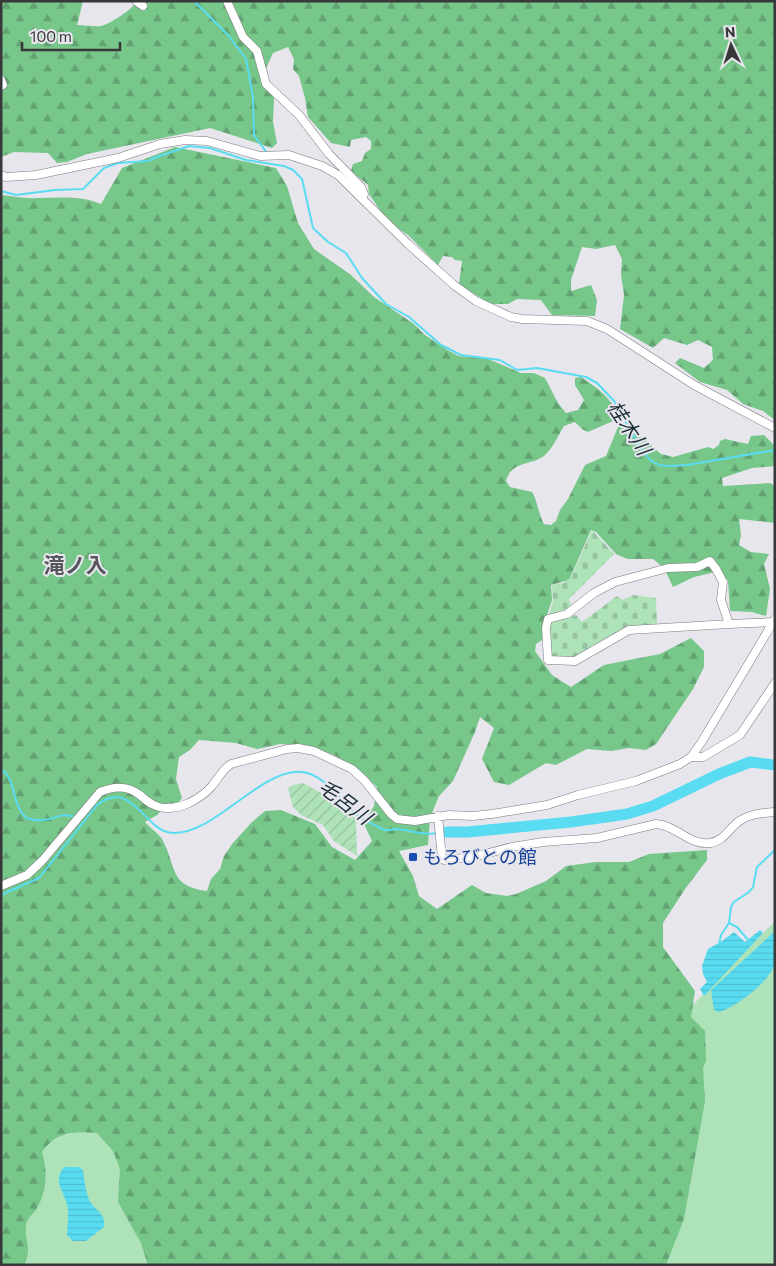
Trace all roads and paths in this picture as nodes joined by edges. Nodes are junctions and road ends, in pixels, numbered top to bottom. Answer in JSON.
{"nodes":[{"id":1,"x":228,"y":1,"type":"edge"},
{"id":2,"x":1,"y":80,"type":"edge"},
{"id":3,"x":1,"y":86,"type":"edge"},
{"id":4,"x":1,"y":175,"type":"edge"},
{"id":5,"x":363,"y":198,"type":"junction"},
{"id":6,"x":775,"y":428,"type":"edge"},
{"id":7,"x":774,"y":620,"type":"edge"},
{"id":8,"x":729,"y":624,"type":"junction"},
{"id":9,"x":766,"y":632,"type":"junction"},
{"id":10,"x":775,"y":638,"type":"edge"},
{"id":11,"x":775,"y":683,"type":"edge"},
{"id":12,"x":771,"y":698,"type":"edge"},
{"id":13,"x":691,"y":756,"type":"junction"},
{"id":14,"x":775,"y":812,"type":"edge"},
{"id":15,"x":438,"y":818,"type":"junction"},
{"id":16,"x":1,"y":886,"type":"edge"}],
"edges":[{"from":1,"to":5,"type":"street"},
{"from":2,"to":3,"type":"street"},
{"from":4,"to":5,"type":"street"},
{"from":5,"to":6,"type":"street"},
{"from":7,"to":8,"type":"street"},
{"from":7,"to":9,"type":"street"},
{"from":8,"to":8,"type":"street"},
{"from":9,"to":10,"type":"street"},
{"from":9,"to":13,"type":"street"},
{"from":11,"to":12,"type":"street"},
{"from":12,"to":13,"type":"street"},
{"from":13,"to":15,"type":"street"},
{"from":14,"to":15,"type":"street"},
{"from":15,"to":16,"type":"street"}]}
